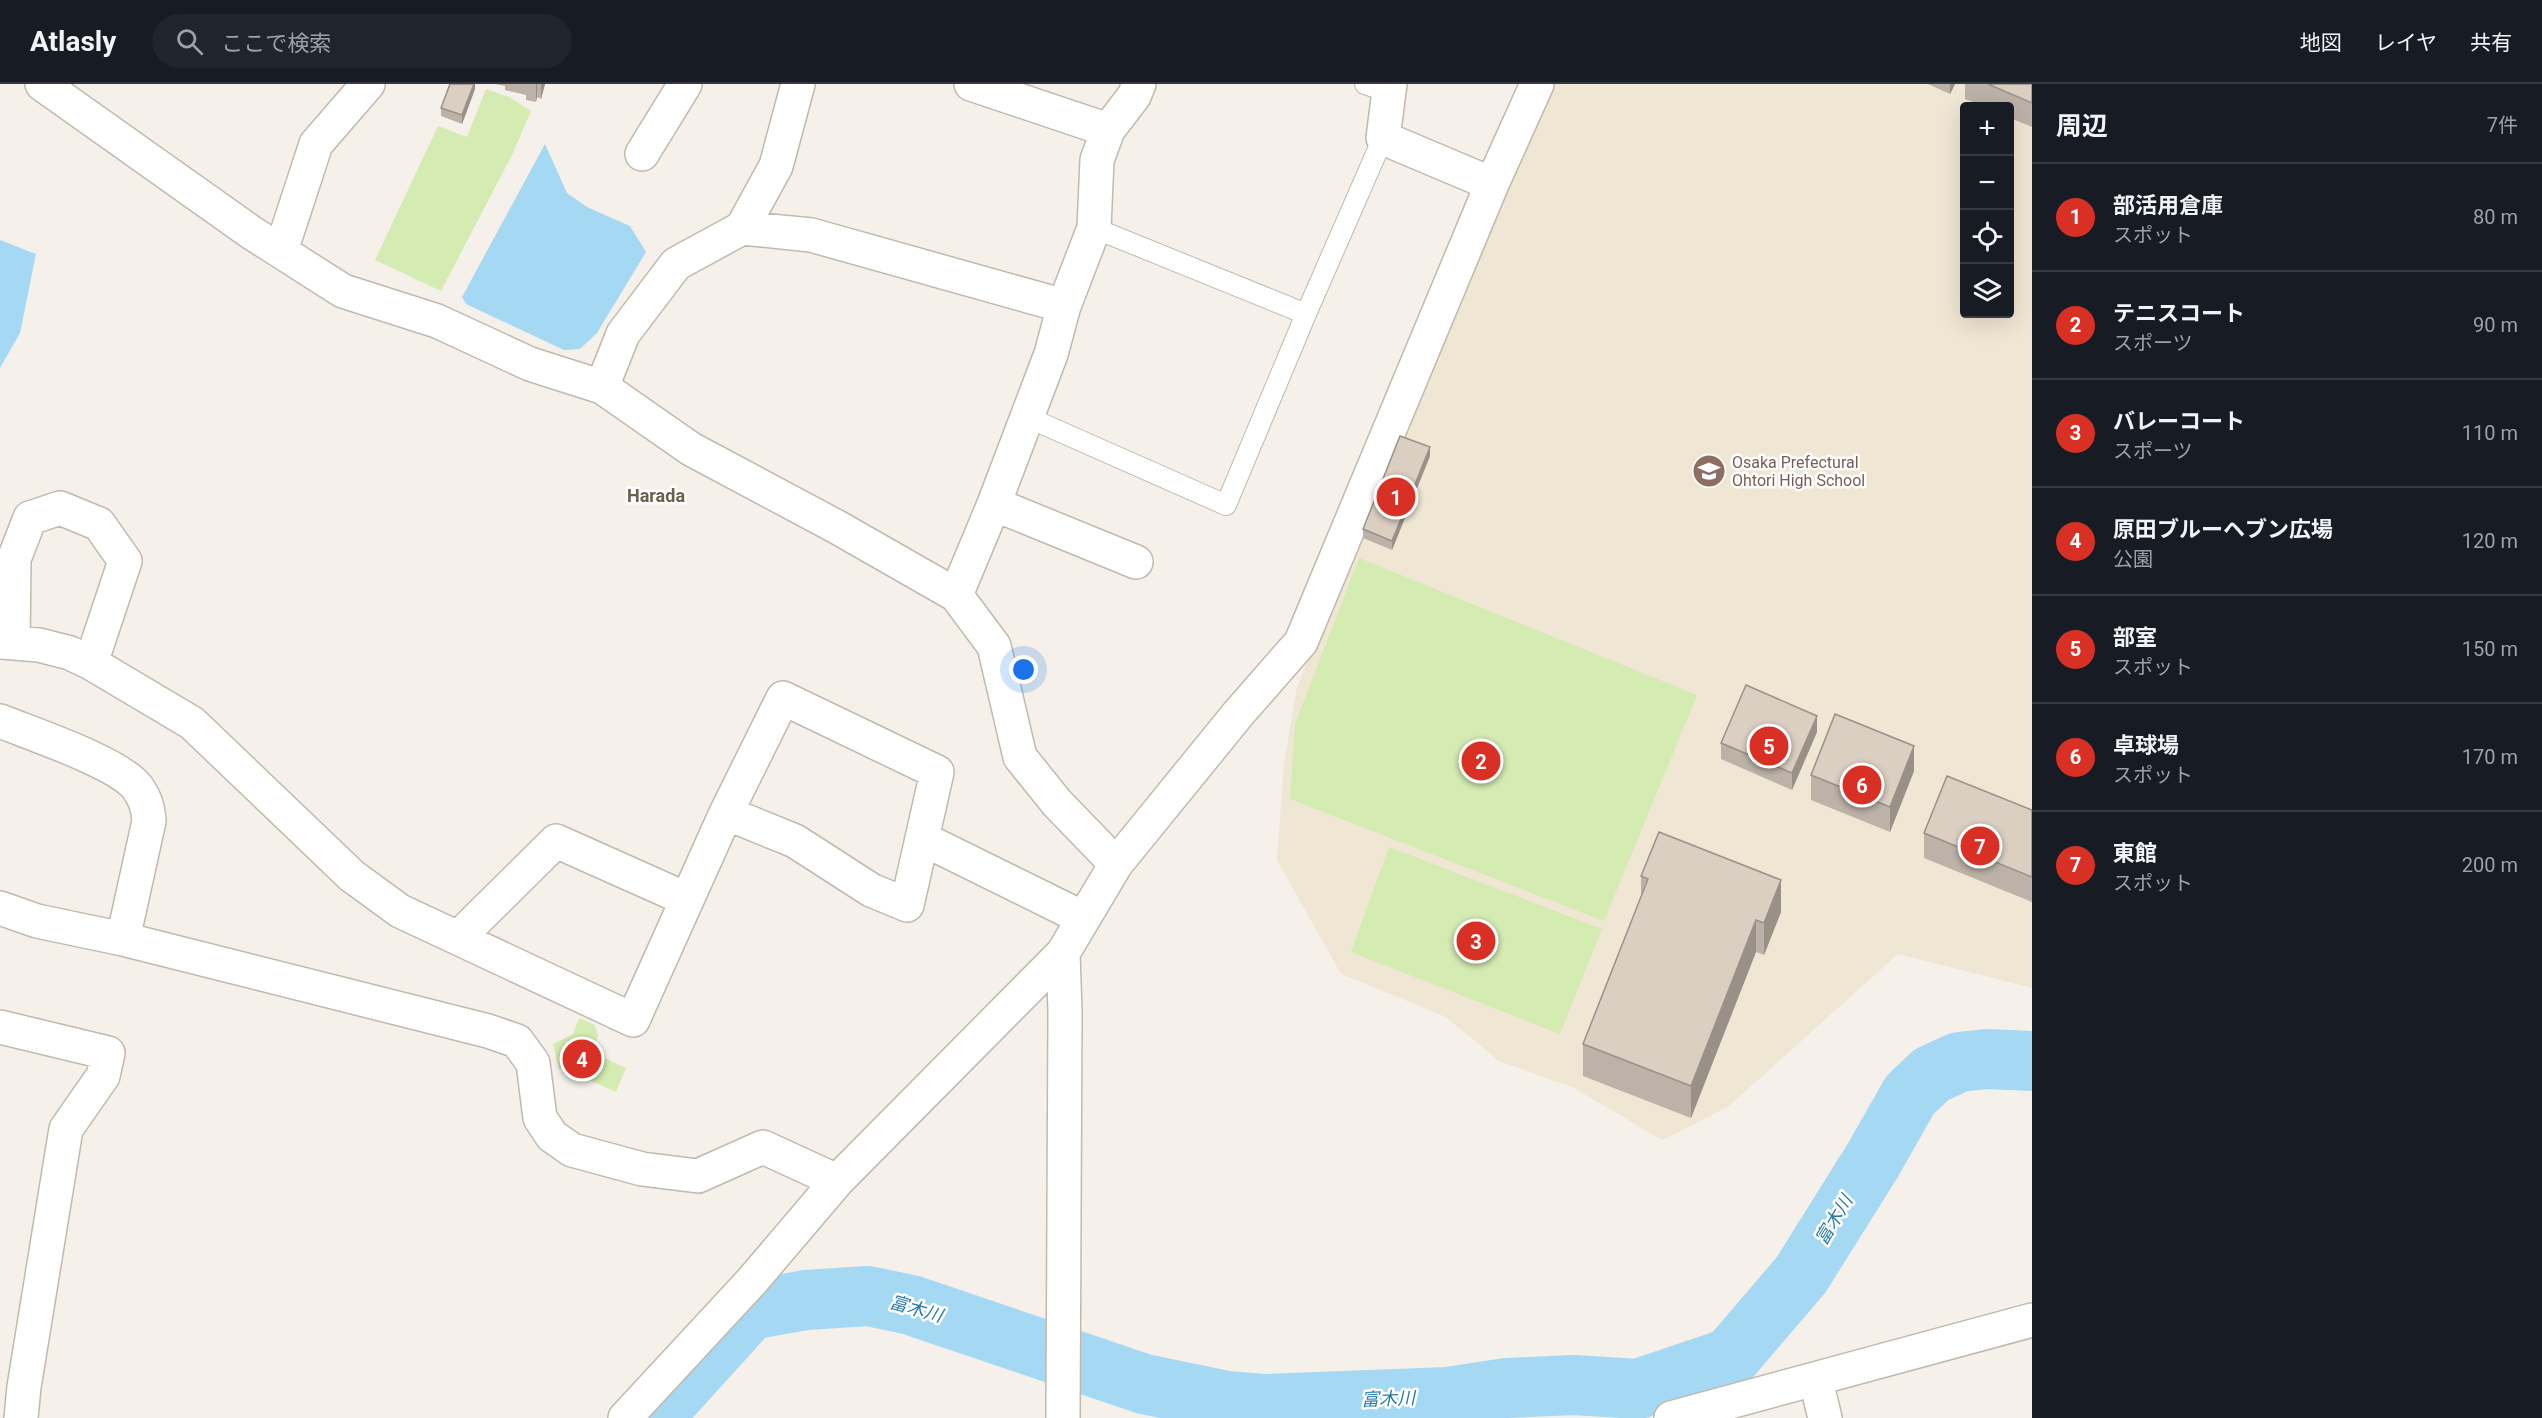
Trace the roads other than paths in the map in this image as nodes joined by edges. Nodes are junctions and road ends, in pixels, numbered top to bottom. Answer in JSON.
{"nodes":[{"id":1,"x":42,"y":84,"type":"edge"},
{"id":2,"x":368,"y":84,"type":"edge"},
{"id":3,"x":685,"y":84,"type":"edge"},
{"id":4,"x":798,"y":84,"type":"edge"},
{"id":5,"x":971,"y":84,"type":"edge"},
{"id":6,"x":1139,"y":84,"type":"edge"},
{"id":7,"x":1537,"y":84,"type":"edge"},
{"id":8,"x":1381,"y":87,"type":"edge"},
{"id":9,"x":1108,"y":130,"type":"junction"},
{"id":10,"x":1383,"y":138,"type":"junction"},
{"id":11,"x":642,"y":154,"type":"dead end"},
{"id":12,"x":1492,"y":184,"type":"junction"},
{"id":13,"x":742,"y":228,"type":"junction"},
{"id":14,"x":1094,"y":228,"type":"junction"},
{"id":15,"x":281,"y":251,"type":"junction"},
{"id":16,"x":1064,"y":306,"type":"junction"},
{"id":17,"x":1306,"y":314,"type":"junction"},
{"id":18,"x":602,"y":387,"type":"junction"},
{"id":19,"x":1027,"y":417,"type":"junction"},
{"id":20,"x":994,"y":504,"type":"junction"},
{"id":21,"x":1136,"y":562,"type":"dead end"},
{"id":22,"x":956,"y":595,"type":"junction"},
{"id":23,"x":6,"y":642,"type":"edge"},
{"id":24,"x":91,"y":663,"type":"junction"},
{"id":25,"x":0,"y":721,"type":"edge"},
{"id":26,"x":726,"y":813,"type":"junction"},
{"id":27,"x":923,"y":839,"type":"junction"},
{"id":28,"x":1116,"y":864,"type":"junction"},
{"id":29,"x":686,"y":899,"type":"junction"},
{"id":30,"x":0,"y":908,"type":"edge"},
{"id":31,"x":1083,"y":918,"type":"junction"},
{"id":32,"x":458,"y":938,"type":"junction"},
{"id":33,"x":123,"y":939,"type":"junction"},
{"id":34,"x":1063,"y":953,"type":"junction"},
{"id":35,"x":0,"y":1028,"type":"edge"},
{"id":36,"x":837,"y":1181,"type":"junction"},
{"id":37,"x":2032,"y":1320,"type":"edge"},
{"id":38,"x":1816,"y":1381,"type":"junction"},
{"id":39,"x":15,"y":1396,"type":"edge"},
{"id":40,"x":625,"y":1418,"type":"edge"},
{"id":41,"x":1063,"y":1418,"type":"edge"},
{"id":42,"x":1671,"y":1418,"type":"edge"},
{"id":43,"x":1825,"y":1418,"type":"edge"}],
"edges":[{"from":1,"to":15,"type":"street"},
{"from":2,"to":15,"type":"street"},
{"from":3,"to":11,"type":"street"},
{"from":4,"to":13,"type":"street"},
{"from":5,"to":9,"type":"street"},
{"from":6,"to":9,"type":"street"},
{"from":7,"to":12,"type":"street"},
{"from":8,"to":10,"type":"street"},
{"from":9,"to":14,"type":"street"},
{"from":10,"to":12,"type":"street"},
{"from":10,"to":17,"type":"lane"},
{"from":12,"to":28,"type":"street"},
{"from":13,"to":16,"type":"street"},
{"from":13,"to":18,"type":"street"},
{"from":14,"to":16,"type":"street"},
{"from":14,"to":17,"type":"lane"},
{"from":15,"to":18,"type":"street"},
{"from":16,"to":19,"type":"street"},
{"from":17,"to":19,"type":"lane"},
{"from":18,"to":22,"type":"street"},
{"from":19,"to":20,"type":"street"},
{"from":20,"to":21,"type":"street"},
{"from":20,"to":22,"type":"street"},
{"from":22,"to":28,"type":"street"},
{"from":23,"to":24,"type":"street"},
{"from":23,"to":24,"type":"street"},
{"from":24,"to":32,"type":"street"},
{"from":25,"to":33,"type":"street"},
{"from":26,"to":27,"type":"street"},
{"from":26,"to":27,"type":"street"},
{"from":26,"to":29,"type":"street"},
{"from":27,"to":31,"type":"street"},
{"from":28,"to":31,"type":"street"},
{"from":29,"to":32,"type":"street"},
{"from":29,"to":32,"type":"street"},
{"from":30,"to":33,"type":"street"},
{"from":31,"to":34,"type":"street"},
{"from":33,"to":36,"type":"street"},
{"from":34,"to":36,"type":"street"},
{"from":34,"to":41,"type":"street"},
{"from":35,"to":39,"type":"street"},
{"from":36,"to":40,"type":"street"},
{"from":37,"to":38,"type":"street"},
{"from":38,"to":42,"type":"street"},
{"from":38,"to":43,"type":"street"}]}
